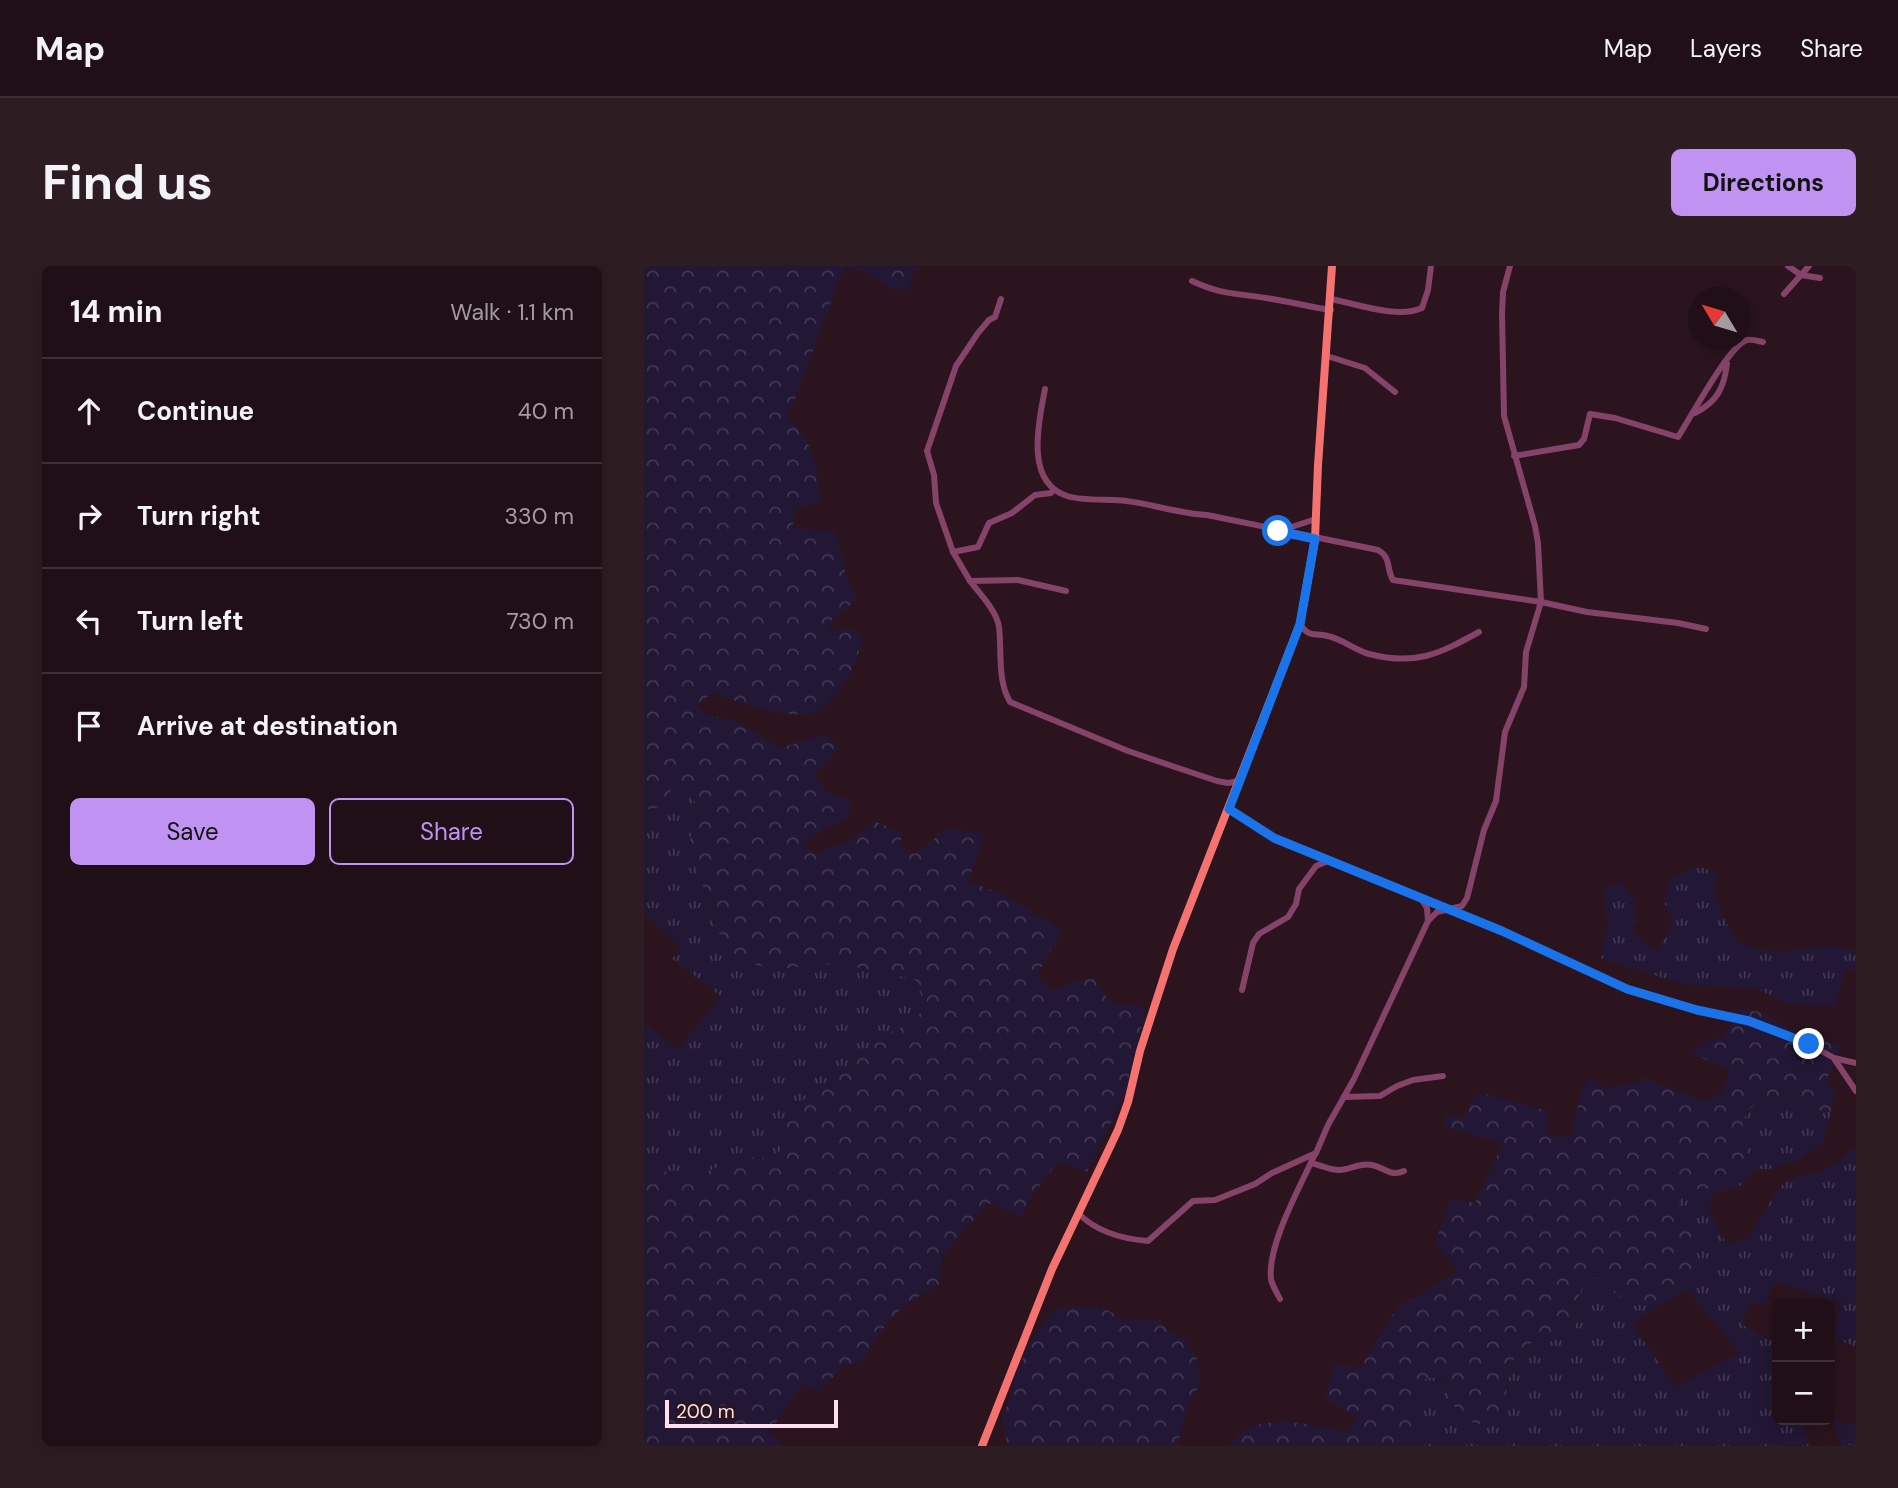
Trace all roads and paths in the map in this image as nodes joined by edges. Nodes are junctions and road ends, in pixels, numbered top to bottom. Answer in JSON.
{"nodes":[{"id":1,"x":1332,"y":266,"type":"edge"},
{"id":2,"x":1431,"y":266,"type":"edge"},
{"id":3,"x":1510,"y":266,"type":"edge"},
{"id":4,"x":1787,"y":266,"type":"edge"},
{"id":5,"x":1809,"y":266,"type":"edge"},
{"id":6,"x":1801,"y":275,"type":"junction"},
{"id":7,"x":1820,"y":278,"type":"dead end"},
{"id":8,"x":1192,"y":281,"type":"dead end"},
{"id":9,"x":1784,"y":294,"type":"dead end"},
{"id":10,"x":1001,"y":299,"type":"dead end"},
{"id":11,"x":1331,"y":299,"type":"junction"},
{"id":12,"x":1331,"y":310,"type":"junction"},
{"id":13,"x":1763,"y":342,"type":"dead end"},
{"id":14,"x":1326,"y":356,"type":"junction"},
{"id":15,"x":1727,"y":361,"type":"junction"},
{"id":16,"x":1045,"y":389,"type":"dead end"},
{"id":17,"x":1395,"y":392,"type":"dead end"},
{"id":18,"x":1693,"y":414,"type":"junction"},
{"id":19,"x":1514,"y":456,"type":"junction"},
{"id":20,"x":1051,"y":493,"type":"dead end"},
{"id":21,"x":1316,"y":519,"type":"junction"},
{"id":22,"x":1278,"y":531,"type":"junction"},
{"id":23,"x":1315,"y":539,"type":"junction"},
{"id":24,"x":953,"y":552,"type":"junction"},
{"id":25,"x":970,"y":581,"type":"junction"},
{"id":26,"x":1066,"y":591,"type":"dead end"},
{"id":27,"x":1542,"y":602,"type":"junction"},
{"id":28,"x":1300,"y":624,"type":"junction"},
{"id":29,"x":1706,"y":629,"type":"dead end"},
{"id":30,"x":1479,"y":632,"type":"dead end"},
{"id":31,"x":1239,"y":781,"type":"junction"},
{"id":32,"x":1229,"y":809,"type":"junction"},
{"id":33,"x":1329,"y":861,"type":"junction"},
{"id":34,"x":1422,"y":900,"type":"junction"},
{"id":35,"x":1450,"y":908,"type":"junction"},
{"id":36,"x":1428,"y":921,"type":"junction"},
{"id":37,"x":1242,"y":990,"type":"dead end"},
{"id":38,"x":1833,"y":1058,"type":"junction"},
{"id":39,"x":1856,"y":1063,"type":"edge"},
{"id":40,"x":1443,"y":1076,"type":"dead end"},
{"id":41,"x":1856,"y":1091,"type":"edge"},
{"id":42,"x":1344,"y":1097,"type":"junction"},
{"id":43,"x":1316,"y":1153,"type":"junction"},
{"id":44,"x":1311,"y":1163,"type":"junction"},
{"id":45,"x":1404,"y":1171,"type":"dead end"},
{"id":46,"x":1079,"y":1214,"type":"junction"},
{"id":47,"x":1280,"y":1299,"type":"dead end"},
{"id":48,"x":982,"y":1446,"type":"edge"}],
"edges":[{"from":1,"to":11,"type":"main road"},
{"from":2,"to":11,"type":"street"},
{"from":3,"to":19,"type":"street"},
{"from":4,"to":6,"type":"street"},
{"from":5,"to":6,"type":"street"},
{"from":6,"to":7,"type":"street"},
{"from":6,"to":9,"type":"street"},
{"from":8,"to":12,"type":"street"},
{"from":10,"to":24,"type":"street"},
{"from":11,"to":12,"type":"main road"},
{"from":12,"to":14,"type":"main road"},
{"from":13,"to":15,"type":"street"},
{"from":14,"to":17,"type":"street"},
{"from":14,"to":21,"type":"main road"},
{"from":15,"to":18,"type":"street"},
{"from":15,"to":18,"type":"street"},
{"from":16,"to":22,"type":"street"},
{"from":18,"to":19,"type":"street"},
{"from":19,"to":27,"type":"street"},
{"from":20,"to":24,"type":"street"},
{"from":21,"to":22,"type":"street"},
{"from":21,"to":23,"type":"main road"},
{"from":22,"to":23,"type":"street"},
{"from":23,"to":27,"type":"street"},
{"from":23,"to":28,"type":"main road"},
{"from":24,"to":25,"type":"street"},
{"from":25,"to":26,"type":"street"},
{"from":25,"to":31,"type":"street"},
{"from":27,"to":29,"type":"street"},
{"from":27,"to":35,"type":"street"},
{"from":28,"to":30,"type":"street"},
{"from":28,"to":31,"type":"main road"},
{"from":31,"to":32,"type":"main road"},
{"from":32,"to":33,"type":"street"},
{"from":32,"to":46,"type":"main road"},
{"from":33,"to":34,"type":"street"},
{"from":33,"to":37,"type":"street"},
{"from":34,"to":35,"type":"street"},
{"from":34,"to":36,"type":"street"},
{"from":35,"to":36,"type":"street"},
{"from":35,"to":38,"type":"street"},
{"from":36,"to":42,"type":"street"},
{"from":38,"to":39,"type":"street"},
{"from":38,"to":41,"type":"street"},
{"from":40,"to":42,"type":"street"},
{"from":42,"to":43,"type":"street"},
{"from":43,"to":44,"type":"street"},
{"from":43,"to":46,"type":"street"},
{"from":44,"to":45,"type":"street"},
{"from":44,"to":47,"type":"street"},
{"from":46,"to":48,"type":"main road"}]}
